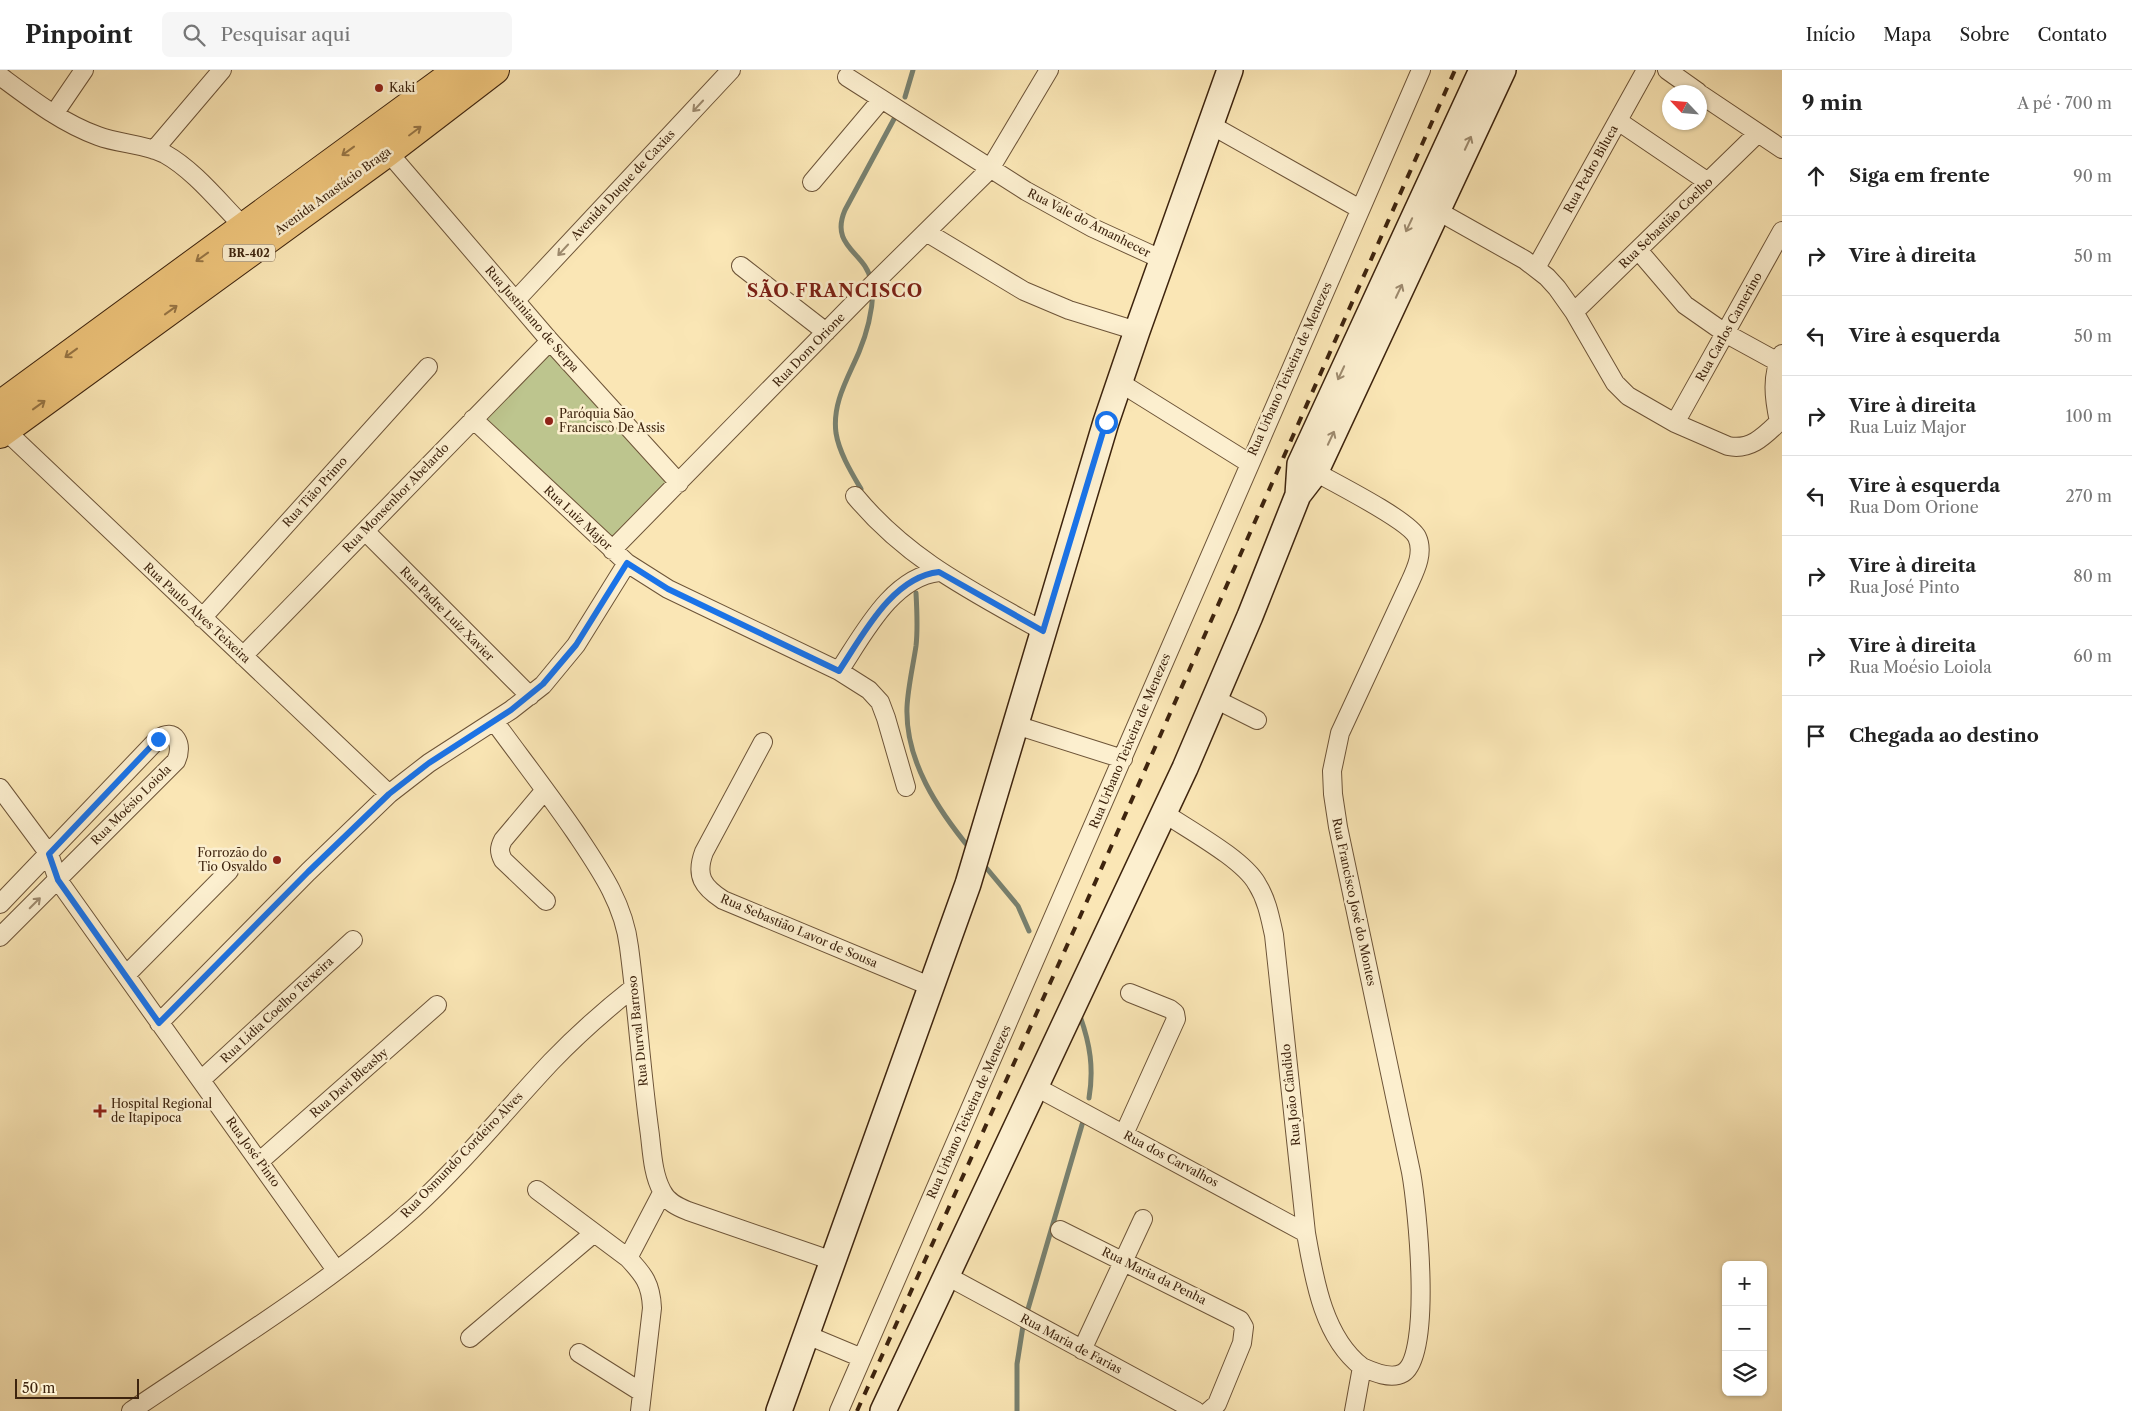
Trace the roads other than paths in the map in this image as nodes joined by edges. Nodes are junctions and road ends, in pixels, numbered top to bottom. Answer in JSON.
{"nodes":[{"id":1,"x":84,"y":70,"type":"edge"},
{"id":2,"x":222,"y":70,"type":"edge"},
{"id":3,"x":495,"y":70,"type":"edge"},
{"id":4,"x":731,"y":70,"type":"edge"},
{"id":5,"x":1049,"y":70,"type":"edge"},
{"id":6,"x":1230,"y":70,"type":"edge"},
{"id":7,"x":1421,"y":70,"type":"edge"},
{"id":8,"x":1482,"y":70,"type":"edge"},
{"id":9,"x":1503,"y":70,"type":"edge"},
{"id":10,"x":1646,"y":70,"type":"edge"},
{"id":11,"x":1667,"y":70,"type":"edge"},
{"id":12,"x":451,"y":72,"type":"edge"},
{"id":13,"x":0,"y":76,"type":"edge"},
{"id":14,"x":847,"y":77,"type":"dead end"},
{"id":15,"x":1687,"y":85,"type":"edge"},
{"id":16,"x":1707,"y":99,"type":"edge"},
{"id":17,"x":881,"y":100,"type":"junction"},
{"id":18,"x":54,"y":114,"type":"junction"},
{"id":19,"x":1618,"y":122,"type":"junction"},
{"id":20,"x":1211,"y":125,"type":"junction"},
{"id":21,"x":1758,"y":133,"type":"junction"},
{"id":22,"x":1782,"y":149,"type":"edge"},
{"id":23,"x":154,"y":150,"type":"junction"},
{"id":24,"x":388,"y":152,"type":"junction"},
{"id":25,"x":990,"y":169,"type":"junction"},
{"id":26,"x":812,"y":182,"type":"dead end"},
{"id":27,"x":1708,"y":182,"type":"junction"},
{"id":28,"x":1428,"y":205,"type":"junction"},
{"id":29,"x":1360,"y":209,"type":"junction"},
{"id":30,"x":244,"y":227,"type":"junction"},
{"id":31,"x":1782,"y":231,"type":"edge"},
{"id":32,"x":926,"y":232,"type":"junction"},
{"id":33,"x":1638,"y":250,"type":"junction"},
{"id":34,"x":1163,"y":260,"type":"junction"},
{"id":35,"x":742,"y":266,"type":"dead end"},
{"id":36,"x":1536,"y":268,"type":"junction"},
{"id":37,"x":516,"y":300,"type":"junction"},
{"id":38,"x":1574,"y":312,"type":"junction"},
{"id":39,"x":1137,"y":331,"type":"junction"},
{"id":40,"x":826,"y":332,"type":"junction"},
{"id":41,"x":1725,"y":333,"type":"junction"},
{"id":42,"x":550,"y":341,"type":"junction"},
{"id":43,"x":1780,"y":358,"type":"edge"},
{"id":44,"x":428,"y":367,"type":"dead end"},
{"id":45,"x":1119,"y":382,"type":"junction"},
{"id":46,"x":473,"y":419,"type":"junction"},
{"id":47,"x":1780,"y":420,"type":"edge"},
{"id":48,"x":2,"y":423,"type":"edge"},
{"id":49,"x":1675,"y":423,"type":"junction"},
{"id":50,"x":1249,"y":463,"type":"junction"},
{"id":51,"x":1307,"y":468,"type":"junction"},
{"id":52,"x":679,"y":483,"type":"junction"},
{"id":53,"x":855,"y":496,"type":"dead end"},
{"id":54,"x":365,"y":531,"type":"junction"},
{"id":55,"x":612,"y":550,"type":"junction"},
{"id":56,"x":627,"y":563,"type":"junction"},
{"id":57,"x":939,"y":572,"type":"junction"},
{"id":58,"x":202,"y":618,"type":"junction"},
{"id":59,"x":1043,"y":631,"type":"junction"},
{"id":60,"x":243,"y":656,"type":"junction"},
{"id":61,"x":839,"y":671,"type":"junction"},
{"id":62,"x":530,"y":696,"type":"junction"},
{"id":63,"x":1215,"y":699,"type":"junction"},
{"id":64,"x":1257,"y":720,"type":"dead end"},
{"id":65,"x":494,"y":721,"type":"junction"},
{"id":66,"x":1016,"y":725,"type":"junction"},
{"id":67,"x":763,"y":742,"type":"dead end"},
{"id":68,"x":1123,"y":759,"type":"junction"},
{"id":69,"x":906,"y":787,"type":"dead end"},
{"id":70,"x":0,"y":788,"type":"edge"},
{"id":71,"x":545,"y":790,"type":"junction"},
{"id":72,"x":389,"y":794,"type":"junction"},
{"id":73,"x":1164,"y":813,"type":"junction"},
{"id":74,"x":49,"y":854,"type":"junction"},
{"id":75,"x":229,"y":871,"type":"dead end"},
{"id":76,"x":58,"y":880,"type":"junction"},
{"id":77,"x":546,"y":901,"type":"dead end"},
{"id":78,"x":0,"y":904,"type":"edge"},
{"id":79,"x":0,"y":937,"type":"edge"},
{"id":80,"x":353,"y":940,"type":"dead end"},
{"id":81,"x":126,"y":975,"type":"junction"},
{"id":82,"x":932,"y":987,"type":"junction"},
{"id":83,"x":633,"y":988,"type":"junction"},
{"id":84,"x":1130,"y":992,"type":"dead end"},
{"id":85,"x":437,"y":1005,"type":"dead end"},
{"id":86,"x":159,"y":1023,"type":"junction"},
{"id":87,"x":201,"y":1080,"type":"junction"},
{"id":88,"x":1036,"y":1087,"type":"junction"},
{"id":89,"x":1124,"y":1134,"type":"junction"},
{"id":90,"x":260,"y":1161,"type":"junction"},
{"id":91,"x":537,"y":1190,"type":"dead end"},
{"id":92,"x":662,"y":1193,"type":"junction"},
{"id":93,"x":1142,"y":1219,"type":"dead end"},
{"id":94,"x":1060,"y":1230,"type":"dead end"},
{"id":95,"x":1306,"y":1232,"type":"junction"},
{"id":96,"x":594,"y":1233,"type":"junction"},
{"id":97,"x":628,"y":1258,"type":"junction"},
{"id":98,"x":834,"y":1260,"type":"junction"},
{"id":99,"x":1124,"y":1261,"type":"junction"},
{"id":100,"x":336,"y":1270,"type":"junction"},
{"id":101,"x":947,"y":1276,"type":"junction"},
{"id":102,"x":807,"y":1335,"type":"junction"},
{"id":103,"x":470,"y":1338,"type":"dead end"},
{"id":104,"x":1082,"y":1350,"type":"junction"},
{"id":105,"x":579,"y":1353,"type":"dead end"},
{"id":106,"x":862,"y":1358,"type":"junction"},
{"id":107,"x":1362,"y":1366,"type":"junction"},
{"id":108,"x":641,"y":1392,"type":"junction"},
{"id":109,"x":141,"y":1408,"type":"edge"},
{"id":110,"x":640,"y":1411,"type":"edge"},
{"id":111,"x":779,"y":1411,"type":"edge"},
{"id":112,"x":839,"y":1411,"type":"edge"},
{"id":113,"x":883,"y":1411,"type":"edge"},
{"id":114,"x":1196,"y":1411,"type":"edge"},
{"id":115,"x":1209,"y":1411,"type":"edge"},
{"id":116,"x":1354,"y":1411,"type":"edge"}],
"edges":[{"from":1,"to":18,"type":"street"},
{"from":2,"to":23,"type":"street"},
{"from":24,"to":3,"type":"main road","name":"Avenida Anastácio Braga","number":"BR-402","one_way":true},
{"from":4,"to":37,"type":"street","name":"Avenida Duque de Caxias","one_way":true},
{"from":5,"to":25,"type":"street","name":"Rua Dom Orione"},
{"from":6,"to":20,"type":"street"},
{"from":7,"to":29,"type":"street","name":"Rua Urbano Teixeira de Menezes"},
{"from":8,"to":28,"type":"street"},
{"from":28,"to":9,"type":"street","one_way":true},
{"from":10,"to":19,"type":"street","name":"Rua Pedro Biluca"},
{"from":11,"to":15,"type":"street"},
{"from":12,"to":30,"type":"main road","name":"Avenida Anastácio Braga","number":"BR-402","one_way":true},
{"from":13,"to":18,"type":"street"},
{"from":14,"to":17,"type":"street","name":"Rua Vale do Amanhecer"},
{"from":16,"to":21,"type":"street"},
{"from":17,"to":25,"type":"street","name":"Rua Vale do Amanhecer"},
{"from":17,"to":26,"type":"street"},
{"from":18,"to":23,"type":"street"},
{"from":19,"to":27,"type":"street"},
{"from":19,"to":36,"type":"street","name":"Rua Pedro Biluca"},
{"from":20,"to":29,"type":"street"},
{"from":20,"to":34,"type":"street"},
{"from":21,"to":22,"type":"street"},
{"from":21,"to":27,"type":"street","name":"Rua Sebastião Coelho"},
{"from":23,"to":30,"type":"street"},
{"from":24,"to":37,"type":"street","name":"Rua Justiniano de Serpa"},
{"from":48,"to":24,"type":"main road","name":"Avenida Anastácio Braga","number":"BR-402","one_way":true},
{"from":25,"to":32,"type":"street","name":"Rua Dom Orione"},
{"from":25,"to":34,"type":"street","name":"Rua Vale do Amanhecer"},
{"from":27,"to":33,"type":"street","name":"Rua Sebastião Coelho"},
{"from":28,"to":36,"type":"street"},
{"from":28,"to":51,"type":"street"},
{"from":29,"to":50,"type":"street","name":"Rua Urbano Teixeira de Menezes"},
{"from":30,"to":48,"type":"main road","name":"Avenida Anastácio Braga","number":"BR-402","one_way":true},
{"from":31,"to":41,"type":"street","name":"Rua Carlos Camerino"},
{"from":32,"to":39,"type":"street"},
{"from":32,"to":40,"type":"street","name":"Rua Dom Orione"},
{"from":33,"to":38,"type":"street","name":"Rua Sebastião Coelho"},
{"from":33,"to":41,"type":"street"},
{"from":34,"to":39,"type":"street"},
{"from":35,"to":40,"type":"street"},
{"from":36,"to":38,"type":"street"},
{"from":37,"to":42,"type":"street","name":"Rua Justiniano de Serpa"},
{"from":38,"to":49,"type":"street"},
{"from":39,"to":45,"type":"street"},
{"from":40,"to":52,"type":"street","name":"Rua Dom Orione"},
{"from":41,"to":43,"type":"street"},
{"from":41,"to":49,"type":"street","name":"Rua Carlos Camerino"},
{"from":42,"to":46,"type":"street","name":"Rua Monsenhor Abelardo"},
{"from":42,"to":52,"type":"street","name":"Rua Justiniano de Serpa"},
{"from":43,"to":47,"type":"street"},
{"from":44,"to":58,"type":"street","name":"Rua Tião Primo"},
{"from":45,"to":50,"type":"street"},
{"from":45,"to":59,"type":"street"},
{"from":46,"to":54,"type":"street","name":"Rua Monsenhor Abelardo"},
{"from":46,"to":55,"type":"street","name":"Rua Luiz Major"},
{"from":47,"to":49,"type":"street"},
{"from":48,"to":58,"type":"street","name":"Rua Paulo Alves Teixeira"},
{"from":50,"to":68,"type":"street","name":"Rua Urbano Teixeira de Menezes"},
{"from":51,"to":63,"type":"street"},
{"from":51,"to":107,"type":"street","name":"Rua Francisco José do Montes"},
{"from":52,"to":55,"type":"street","name":"Rua Dom Orione"},
{"from":53,"to":57,"type":"street"},
{"from":54,"to":60,"type":"street","name":"Rua Monsenhor Abelardo"},
{"from":54,"to":62,"type":"street","name":"Rua Padre Luiz Xavier"},
{"from":55,"to":56,"type":"street","name":"Rua Luiz Major"},
{"from":56,"to":61,"type":"street","name":"Rua Luiz Major"},
{"from":56,"to":62,"type":"street"},
{"from":57,"to":59,"type":"street"},
{"from":57,"to":61,"type":"street"},
{"from":58,"to":60,"type":"street","name":"Rua Paulo Alves Teixeira"},
{"from":59,"to":66,"type":"street"},
{"from":60,"to":72,"type":"street","name":"Rua Paulo Alves Teixeira"},
{"from":61,"to":69,"type":"street","name":"Rua Luiz Major"},
{"from":62,"to":65,"type":"street"},
{"from":63,"to":64,"type":"street"},
{"from":63,"to":73,"type":"street"},
{"from":65,"to":71,"type":"street","name":"Rua Durval Barroso"},
{"from":65,"to":72,"type":"street"},
{"from":66,"to":68,"type":"street"},
{"from":66,"to":82,"type":"street"},
{"from":67,"to":82,"type":"street","name":"Rua Sebastião Lavor de Sousa"},
{"from":68,"to":106,"type":"street","name":"Rua Urbano Teixeira de Menezes"},
{"from":70,"to":74,"type":"street","name":"Rua José Pinto"},
{"from":71,"to":77,"type":"street"},
{"from":71,"to":83,"type":"street","name":"Rua Durval Barroso"},
{"from":72,"to":86,"type":"street"},
{"from":73,"to":88,"type":"street"},
{"from":73,"to":95,"type":"street","name":"Rua João Cândido"},
{"from":74,"to":76,"type":"street","name":"Rua José Pinto"},
{"from":74,"to":76,"type":"street","name":"Rua Moésio Loiola"},
{"from":74,"to":78,"type":"street","name":"Rua Moésio Loiola"},
{"from":75,"to":81,"type":"street"},
{"from":79,"to":76,"type":"street","name":"Rua Moésio Loiola","one_way":true},
{"from":76,"to":81,"type":"street","name":"Rua José Pinto"},
{"from":80,"to":87,"type":"street","name":"Rua Lídia Coelho Teixeira"},
{"from":81,"to":86,"type":"street","name":"Rua José Pinto"},
{"from":82,"to":98,"type":"street"},
{"from":83,"to":92,"type":"street","name":"Rua Durval Barroso"},
{"from":83,"to":100,"type":"street","name":"Rua Osmundo Cordeiro Alves"},
{"from":84,"to":89,"type":"street"},
{"from":85,"to":90,"type":"street","name":"Rua Davi Bleasby"},
{"from":86,"to":87,"type":"street","name":"Rua José Pinto"},
{"from":87,"to":90,"type":"street","name":"Rua José Pinto"},
{"from":88,"to":89,"type":"street","name":"Rua dos Carvalhos"},
{"from":88,"to":101,"type":"street"},
{"from":89,"to":95,"type":"street","name":"Rua dos Carvalhos"},
{"from":90,"to":100,"type":"street","name":"Rua José Pinto"},
{"from":91,"to":96,"type":"street"},
{"from":92,"to":97,"type":"street"},
{"from":92,"to":98,"type":"street"},
{"from":93,"to":99,"type":"street"},
{"from":94,"to":99,"type":"street","name":"Rua Maria da Penha"},
{"from":95,"to":107,"type":"street","name":"Rua João Cândido"},
{"from":96,"to":97,"type":"street"},
{"from":96,"to":103,"type":"street"},
{"from":97,"to":108,"type":"street"},
{"from":98,"to":102,"type":"street"},
{"from":99,"to":104,"type":"street"},
{"from":99,"to":115,"type":"street","name":"Rua Maria da Penha"},
{"from":100,"to":109,"type":"street","name":"Rua Osmundo Cordeiro Alves"},
{"from":101,"to":104,"type":"street","name":"Rua Maria de Farias"},
{"from":101,"to":113,"type":"street"},
{"from":102,"to":106,"type":"street"},
{"from":102,"to":111,"type":"street"},
{"from":104,"to":114,"type":"street","name":"Rua Maria de Farias"},
{"from":105,"to":108,"type":"street"},
{"from":106,"to":112,"type":"street","name":"Rua Urbano Teixeira de Menezes"},
{"from":107,"to":116,"type":"street"},
{"from":108,"to":110,"type":"street"}]}
